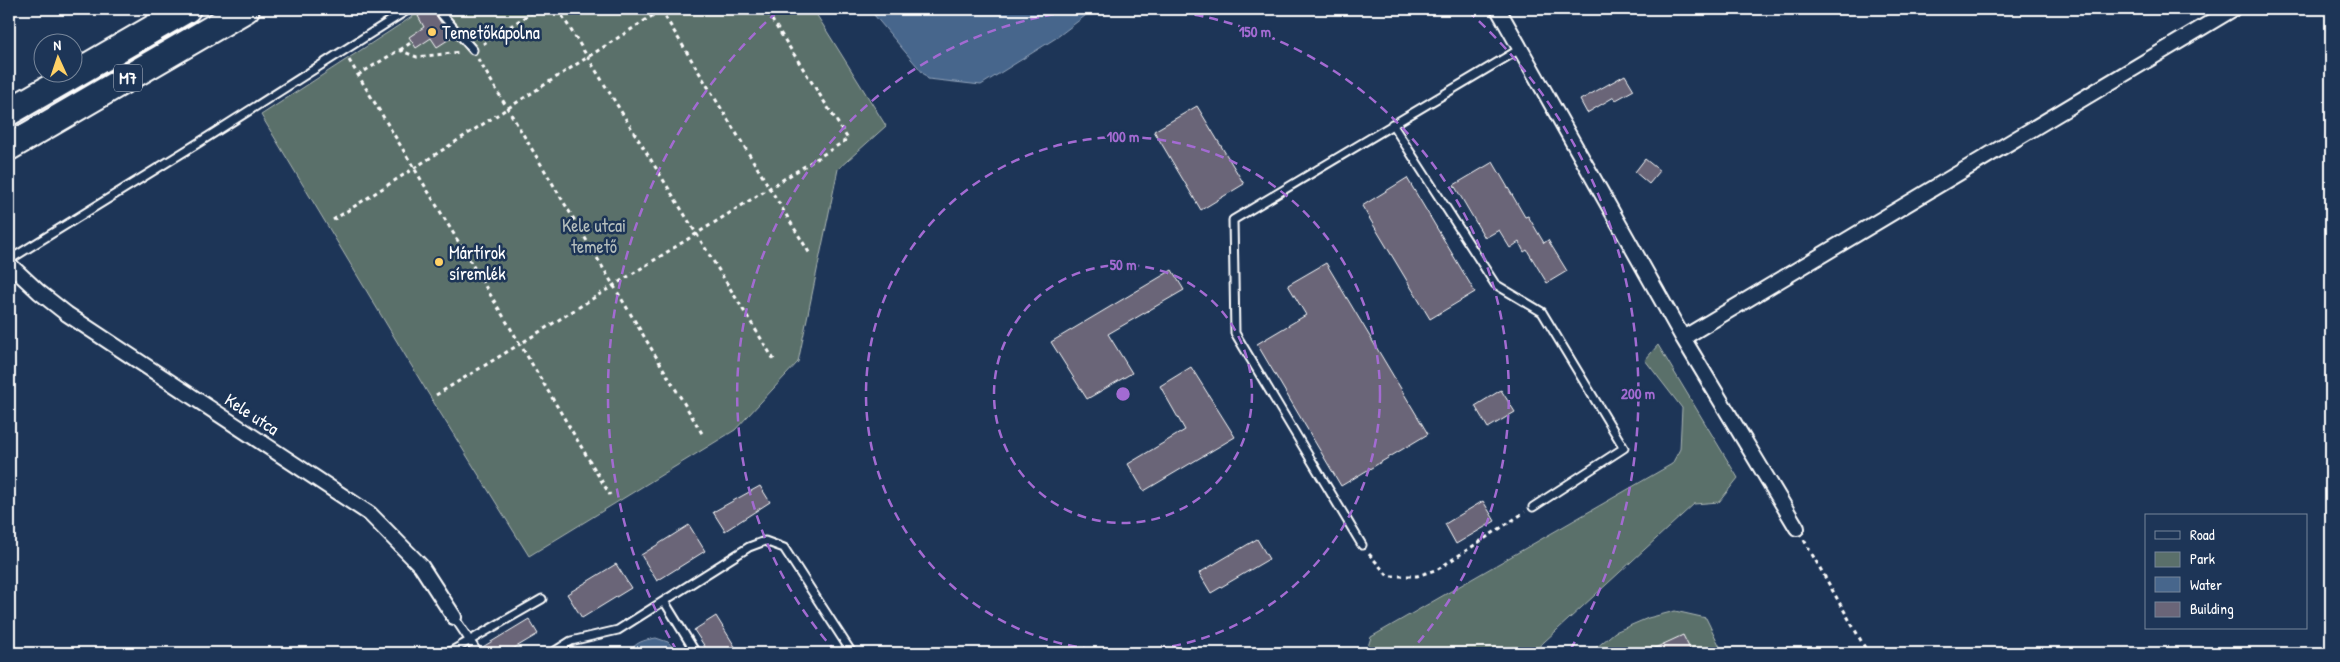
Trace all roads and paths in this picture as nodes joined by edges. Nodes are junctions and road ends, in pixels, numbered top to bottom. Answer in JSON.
{"nodes":[{"id":1,"x":188,"y":9,"type":"edge"},
{"id":2,"x":246,"y":9,"type":"edge"},
{"id":3,"x":410,"y":9,"type":"edge"},
{"id":4,"x":437,"y":9,"type":"edge"},
{"id":5,"x":537,"y":9,"type":"edge"},
{"id":6,"x":558,"y":9,"type":"edge"},
{"id":7,"x":662,"y":9,"type":"edge"},
{"id":8,"x":766,"y":9,"type":"edge"},
{"id":9,"x":1498,"y":9,"type":"edge"},
{"id":10,"x":2233,"y":9,"type":"edge"},
{"id":11,"x":412,"y":42,"type":"dead end"},
{"id":12,"x":1520,"y":49,"type":"junction"},
{"id":13,"x":399,"y":50,"type":"junction"},
{"id":14,"x":473,"y":50,"type":"junction"},
{"id":15,"x":343,"y":51,"type":"junction"},
{"id":16,"x":587,"y":57,"type":"junction"},
{"id":17,"x":358,"y":75,"type":"junction"},
{"id":18,"x":506,"y":108,"type":"junction"},
{"id":19,"x":9,"y":112,"type":"edge"},
{"id":20,"x":1392,"y":124,"type":"junction"},
{"id":21,"x":9,"y":147,"type":"edge"},
{"id":22,"x":415,"y":167,"type":"junction"},
{"id":23,"x":769,"y":188,"type":"junction"},
{"id":24,"x":333,"y":220,"type":"dead end"},
{"id":25,"x":696,"y":234,"type":"junction"},
{"id":26,"x":810,"y":254,"type":"dead end"},
{"id":27,"x":9,"y":260,"type":"edge"},
{"id":28,"x":9,"y":264,"type":"edge"},
{"id":29,"x":614,"y":286,"type":"junction"},
{"id":30,"x":1683,"y":338,"type":"junction"},
{"id":31,"x":520,"y":344,"type":"junction"},
{"id":32,"x":776,"y":363,"type":"dead end"},
{"id":33,"x":436,"y":395,"type":"dead end"},
{"id":34,"x":703,"y":435,"type":"dead end"},
{"id":35,"x":610,"y":495,"type":"dead end"},
{"id":36,"x":1534,"y":506,"type":"joint"},
{"id":37,"x":1797,"y":528,"type":"joint"},
{"id":38,"x":1362,"y":545,"type":"joint"},
{"id":39,"x":542,"y":599,"type":"dead end"},
{"id":40,"x":664,"y":601,"type":"junction"},
{"id":41,"x":454,"y":617,"type":"joint"},
{"id":42,"x":470,"y":641,"type":"junction"},
{"id":43,"x":448,"y":653,"type":"edge"},
{"id":44,"x":478,"y":653,"type":"edge"},
{"id":45,"x":552,"y":653,"type":"edge"},
{"id":46,"x":696,"y":653,"type":"edge"},
{"id":47,"x":852,"y":653,"type":"edge"},
{"id":48,"x":1868,"y":653,"type":"edge"}],
"edges":[{"from":1,"to":19,"type":"highway","number":"M7"},
{"from":2,"to":21,"type":"highway","number":"M7"},
{"from":3,"to":15,"type":"lane"},
{"from":4,"to":14,"type":"lane"},
{"from":5,"to":14,"type":"path"},
{"from":6,"to":16,"type":"path"},
{"from":7,"to":16,"type":"path"},
{"from":7,"to":23,"type":"path"},
{"from":8,"to":23,"type":"path"},
{"from":9,"to":12,"type":"street"},
{"from":10,"to":30,"type":"street"},
{"from":11,"to":13,"type":"path"},
{"from":12,"to":20,"type":"lane"},
{"from":12,"to":30,"type":"street"},
{"from":13,"to":14,"type":"path"},
{"from":13,"to":17,"type":"path"},
{"from":14,"to":18,"type":"path"},
{"from":15,"to":17,"type":"path"},
{"from":15,"to":27,"type":"lane"},
{"from":16,"to":18,"type":"path"},
{"from":16,"to":25,"type":"path"},
{"from":17,"to":22,"type":"path"},
{"from":18,"to":22,"type":"path"},
{"from":18,"to":29,"type":"path"},
{"from":20,"to":36,"type":"lane"},
{"from":20,"to":38,"type":"lane"},
{"from":22,"to":24,"type":"path"},
{"from":22,"to":31,"type":"path"},
{"from":23,"to":25,"type":"path"},
{"from":23,"to":26,"type":"path"},
{"from":25,"to":29,"type":"path"},
{"from":25,"to":32,"type":"path"},
{"from":28,"to":41,"type":"street","name":"Kele utca"},
{"from":29,"to":31,"type":"path"},
{"from":29,"to":34,"type":"path"},
{"from":30,"to":37,"type":"street"},
{"from":31,"to":33,"type":"path"},
{"from":31,"to":35,"type":"path"},
{"from":36,"to":38,"type":"path"},
{"from":37,"to":48,"type":"path"},
{"from":39,"to":42,"type":"lane"},
{"from":40,"to":45,"type":"lane"},
{"from":40,"to":46,"type":"lane"},
{"from":40,"to":47,"type":"lane"},
{"from":41,"to":42,"type":"lane"},
{"from":42,"to":43,"type":"lane"},
{"from":42,"to":44,"type":"lane"}]}
